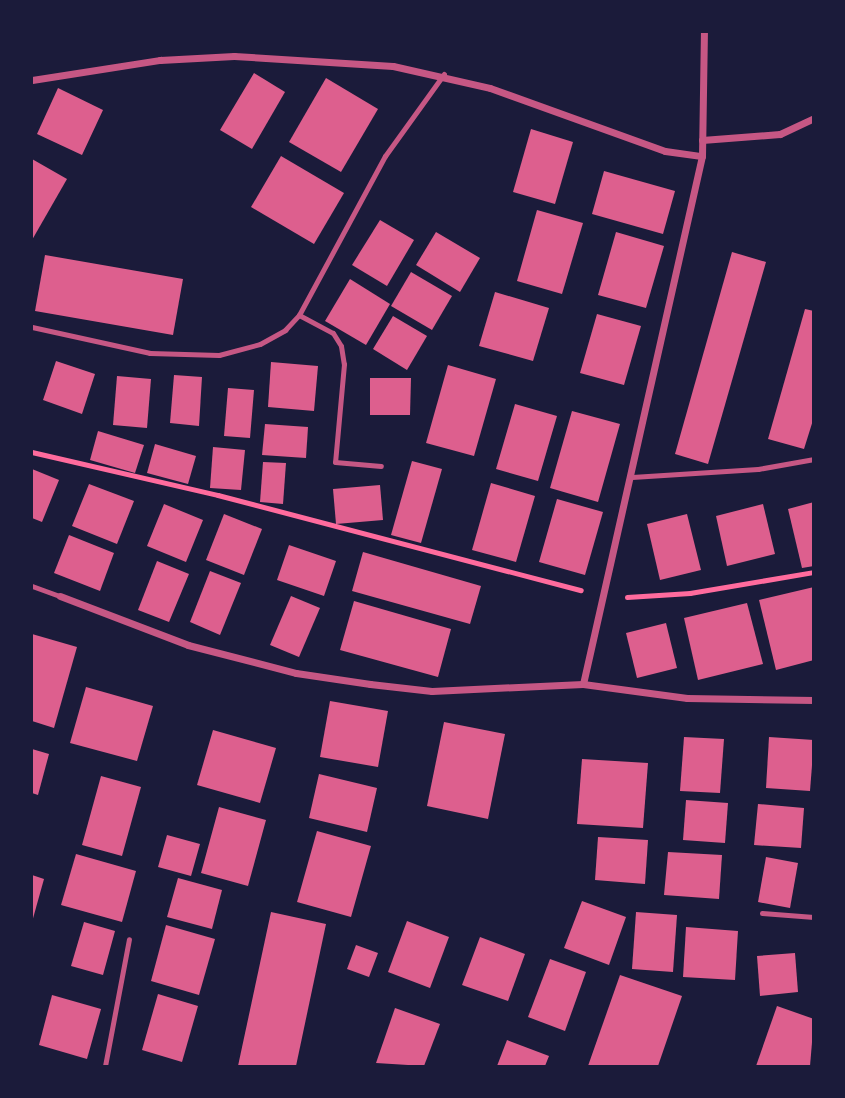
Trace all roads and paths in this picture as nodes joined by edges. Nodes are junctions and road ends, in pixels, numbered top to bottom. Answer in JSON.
{"nodes":[{"id":1,"x":704,"y":32,"type":"edge"},
{"id":2,"x":444,"y":75,"type":"junction"},
{"id":3,"x":32,"y":80,"type":"edge"},
{"id":4,"x":814,"y":118,"type":"edge"},
{"id":5,"x":702,"y":140,"type":"junction"},
{"id":6,"x":702,"y":156,"type":"junction"},
{"id":7,"x":299,"y":316,"type":"junction"},
{"id":8,"x":32,"y":327,"type":"edge"},
{"id":9,"x":32,"y":452,"type":"edge"},
{"id":10,"x":814,"y":459,"type":"edge"},
{"id":11,"x":381,"y":466,"type":"dead end"},
{"id":12,"x":632,"y":477,"type":"junction"},
{"id":13,"x":412,"y":547,"type":"dead end"},
{"id":14,"x":32,"y":586,"type":"edge"},
{"id":15,"x":60,"y":596,"type":"joint"},
{"id":16,"x":583,"y":684,"type":"junction"},
{"id":17,"x":814,"y":700,"type":"edge"},
{"id":18,"x":762,"y":913,"type":"dead end"},
{"id":19,"x":814,"y":917,"type":"edge"},
{"id":20,"x":129,"y":939,"type":"dead end"},
{"id":21,"x":105,"y":1066,"type":"edge"}],
"edges":[{"from":1,"to":5,"type":"street"},
{"from":2,"to":3,"type":"street"},
{"from":2,"to":6,"type":"street"},
{"from":2,"to":7,"type":"lane"},
{"from":4,"to":5,"type":"street"},
{"from":5,"to":6,"type":"street"},
{"from":6,"to":12,"type":"street"},
{"from":7,"to":8,"type":"lane"},
{"from":7,"to":11,"type":"lane"},
{"from":9,"to":13,"type":"path"},
{"from":10,"to":12,"type":"lane"},
{"from":12,"to":16,"type":"street"},
{"from":14,"to":15,"type":"lane"},
{"from":15,"to":16,"type":"street"},
{"from":16,"to":17,"type":"street"},
{"from":18,"to":19,"type":"lane"},
{"from":20,"to":21,"type":"lane"}]}
